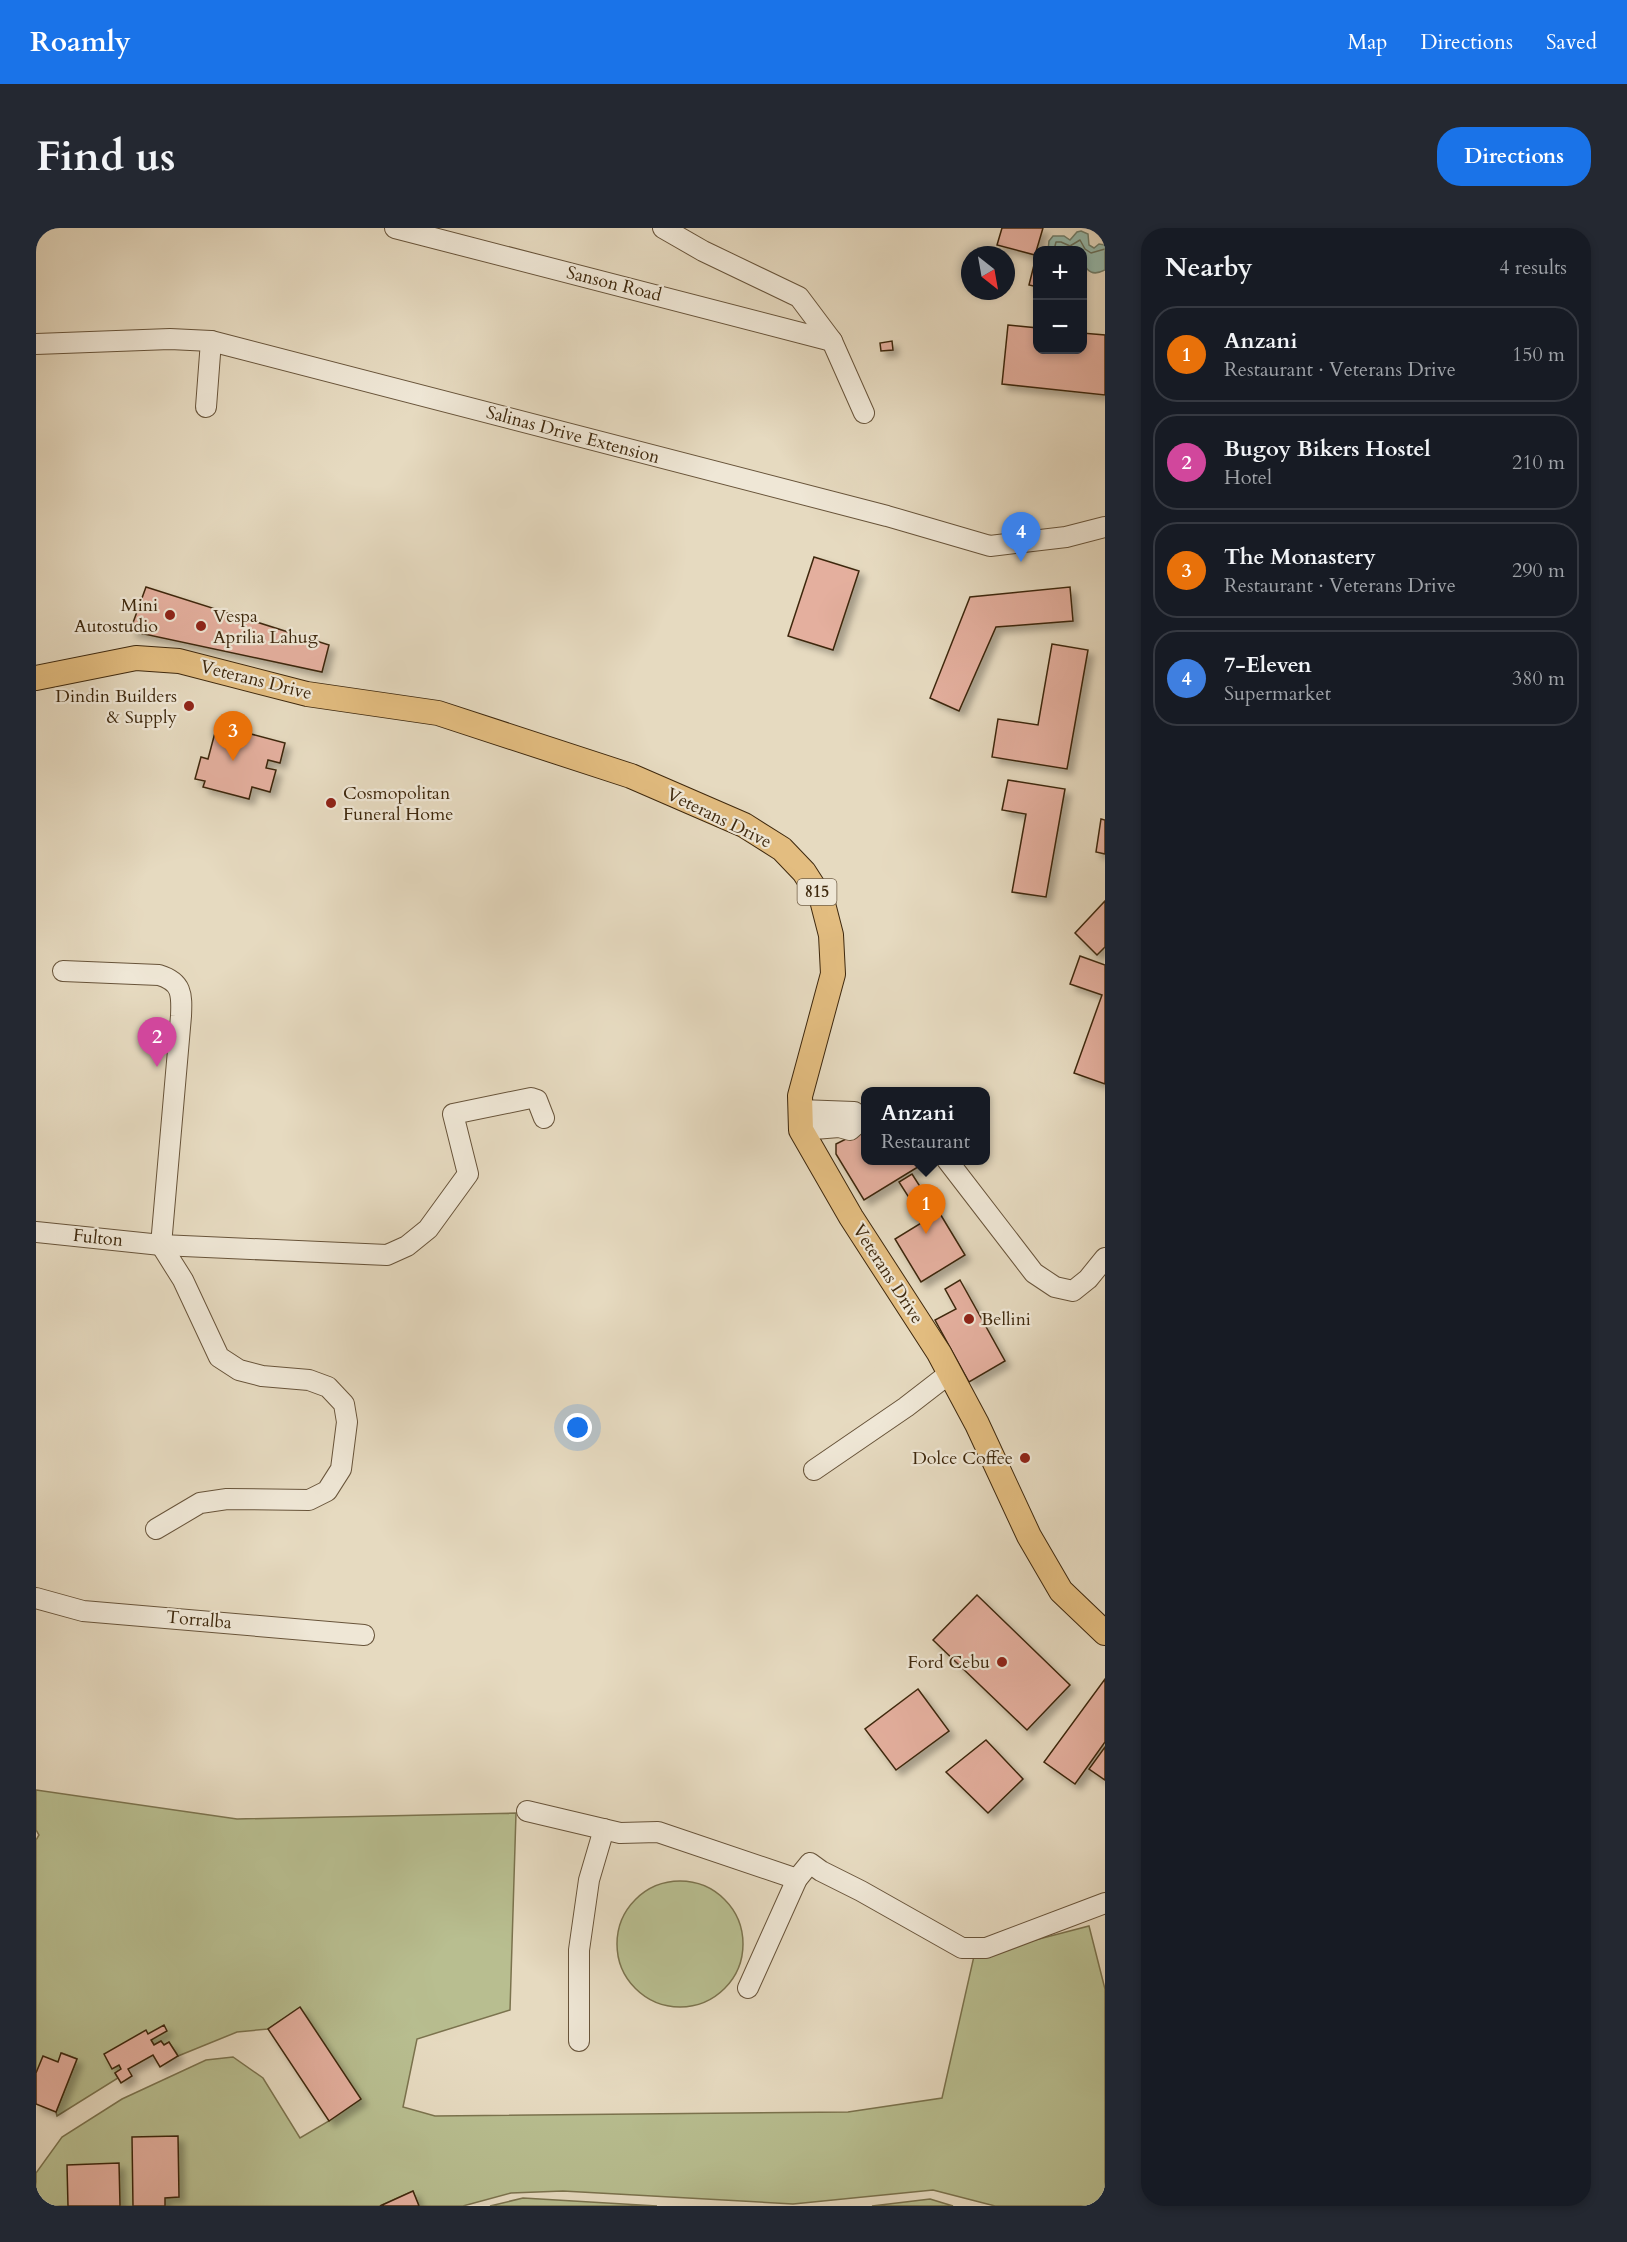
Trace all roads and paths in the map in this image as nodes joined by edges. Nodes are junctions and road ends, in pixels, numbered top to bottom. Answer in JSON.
{"nodes":[{"id":1,"x":395,"y":228,"type":"edge"},
{"id":2,"x":663,"y":228,"type":"edge"},
{"id":3,"x":211,"y":341,"type":"junction"},
{"id":4,"x":832,"y":341,"type":"junction"},
{"id":5,"x":36,"y":344,"type":"edge"},
{"id":6,"x":206,"y":407,"type":"dead end"},
{"id":7,"x":864,"y":413,"type":"dead end"},
{"id":8,"x":1105,"y":528,"type":"edge"},
{"id":9,"x":36,"y":678,"type":"edge"},
{"id":10,"x":63,"y":971,"type":"dead end"},
{"id":11,"x":544,"y":1118,"type":"dead end"},
{"id":12,"x":801,"y":1120,"type":"junction"},
{"id":13,"x":861,"y":1122,"type":"edge"},
{"id":14,"x":950,"y":1165,"type":"edge"},
{"id":15,"x":36,"y":1232,"type":"edge"},
{"id":16,"x":160,"y":1245,"type":"junction"},
{"id":17,"x":1105,"y":1258,"type":"edge"},
{"id":18,"x":950,"y":1372,"type":"junction"},
{"id":19,"x":814,"y":1470,"type":"dead end"},
{"id":20,"x":156,"y":1529,"type":"dead end"},
{"id":21,"x":36,"y":1598,"type":"edge"},
{"id":22,"x":1105,"y":1633,"type":"edge"},
{"id":23,"x":364,"y":1635,"type":"dead end"},
{"id":24,"x":526,"y":1811,"type":"dead end"},
{"id":25,"x":604,"y":1829,"type":"junction"},
{"id":26,"x":797,"y":1879,"type":"junction"},
{"id":27,"x":1105,"y":1903,"type":"edge"},
{"id":28,"x":748,"y":1988,"type":"dead end"},
{"id":29,"x":579,"y":2041,"type":"dead end"}],
"edges":[{"from":1,"to":4,"type":"street","name":"Sanson Road"},
{"from":2,"to":4,"type":"street"},
{"from":3,"to":5,"type":"street","name":"Salinas Drive Extension"},
{"from":3,"to":6,"type":"street"},
{"from":3,"to":8,"type":"street","name":"Salinas Drive Extension"},
{"from":4,"to":7,"type":"street"},
{"from":9,"to":12,"type":"main road","name":"Veterans Drive","number":"815"},
{"from":10,"to":16,"type":"street"},
{"from":11,"to":16,"type":"street","name":"Fulton"},
{"from":12,"to":13,"type":"street"},
{"from":12,"to":18,"type":"main road","name":"Veterans Drive"},
{"from":14,"to":17,"type":"street"},
{"from":15,"to":16,"type":"street","name":"Fulton"},
{"from":16,"to":20,"type":"street"},
{"from":18,"to":19,"type":"street"},
{"from":18,"to":22,"type":"main road","name":"Veterans Drive"},
{"from":21,"to":23,"type":"street","name":"Torralba"},
{"from":24,"to":25,"type":"street"},
{"from":25,"to":26,"type":"street"},
{"from":25,"to":29,"type":"street"},
{"from":26,"to":27,"type":"street"},
{"from":26,"to":28,"type":"street"}]}
